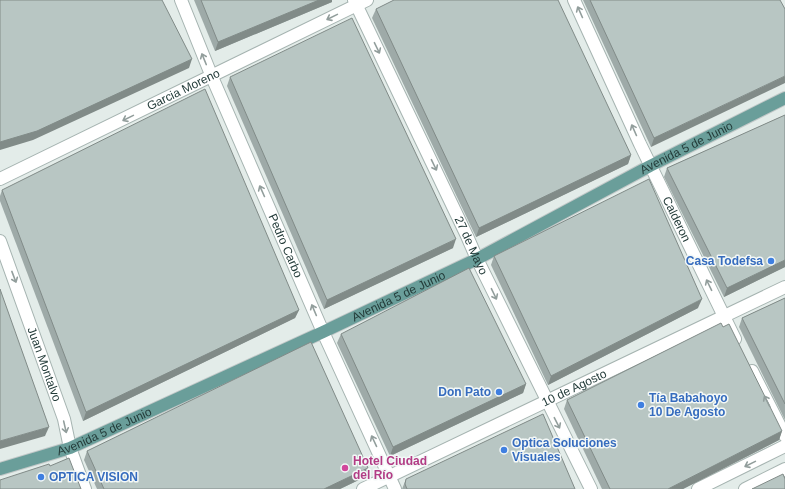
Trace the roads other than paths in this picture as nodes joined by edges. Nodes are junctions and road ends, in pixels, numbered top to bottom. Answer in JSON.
{"nodes":[{"id":1,"x":181,"y":0,"type":"edge"},
{"id":2,"x":574,"y":0,"type":"edge"},
{"id":3,"x":360,"y":2,"type":"edge"},
{"id":4,"x":212,"y":77,"type":"junction"},
{"id":5,"x":785,"y":98,"type":"edge"},
{"id":6,"x":650,"y":166,"type":"junction"},
{"id":7,"x":0,"y":179,"type":"edge"},
{"id":8,"x":0,"y":241,"type":"edge"},
{"id":9,"x":477,"y":259,"type":"junction"},
{"id":10,"x":785,"y":287,"type":"edge"},
{"id":11,"x":724,"y":316,"type":"junction"},
{"id":12,"x":324,"y":332,"type":"junction"},
{"id":13,"x":546,"y":401,"type":"junction"},
{"id":14,"x":785,"y":436,"type":"edge"},
{"id":15,"x":785,"y":446,"type":"edge"},
{"id":16,"x":70,"y":448,"type":"junction"},
{"id":17,"x":785,"y":469,"type":"edge"},
{"id":18,"x":0,"y":470,"type":"edge"},
{"id":19,"x":390,"y":476,"type":"junction"},
{"id":20,"x":85,"y":489,"type":"edge"},
{"id":21,"x":363,"y":489,"type":"edge"},
{"id":22,"x":395,"y":489,"type":"edge"},
{"id":23,"x":591,"y":489,"type":"edge"},
{"id":24,"x":698,"y":489,"type":"edge"},
{"id":25,"x":744,"y":489,"type":"edge"}],
"edges":[{"from":4,"to":1,"type":"street","name":"Pedro Carbo","one_way":true},
{"from":6,"to":2,"type":"street","name":"Calderon","one_way":true},
{"from":3,"to":4,"type":"street","name":"Garcia Moreno","one_way":true},
{"from":3,"to":9,"type":"street","name":"27 de Mayo","one_way":true},
{"from":4,"to":7,"type":"street","name":"Garcia Moreno","one_way":true},
{"from":12,"to":4,"type":"street","name":"Pedro Carbo","one_way":true},
{"from":5,"to":6,"type":"main road","name":"Avenida 5 de Junio"},
{"from":6,"to":9,"type":"main road","name":"Avenida 5 de Junio"},
{"from":11,"to":6,"type":"street","name":"Calderon","one_way":true},
{"from":8,"to":16,"type":"street","name":"Juan Montalvo","one_way":true},
{"from":9,"to":12,"type":"main road","name":"Avenida 5 de Junio"},
{"from":9,"to":13,"type":"street","name":"27 de Mayo","one_way":true},
{"from":10,"to":11,"type":"street","name":"10 de Agosto"},
{"from":11,"to":13,"type":"street","name":"10 de Agosto"},
{"from":14,"to":11,"type":"street","name":"Calderon","one_way":true},
{"from":12,"to":16,"type":"main road","name":"Avenida 5 de Junio"},
{"from":19,"to":12,"type":"street","name":"Pedro Carbo","one_way":true},
{"from":13,"to":19,"type":"street","name":"10 de Agosto"},
{"from":13,"to":23,"type":"street","name":"27 de Mayo","one_way":true},
{"from":15,"to":24,"type":"street","one_way":true},
{"from":16,"to":18,"type":"main road","name":"Avenida 5 de Junio"},
{"from":16,"to":20,"type":"street","name":"Juan Montalvo"},
{"from":17,"to":25,"type":"street"},
{"from":19,"to":21,"type":"street","name":"10 de Agosto"},
{"from":19,"to":22,"type":"street","name":"Pedro Carbo"}]}
